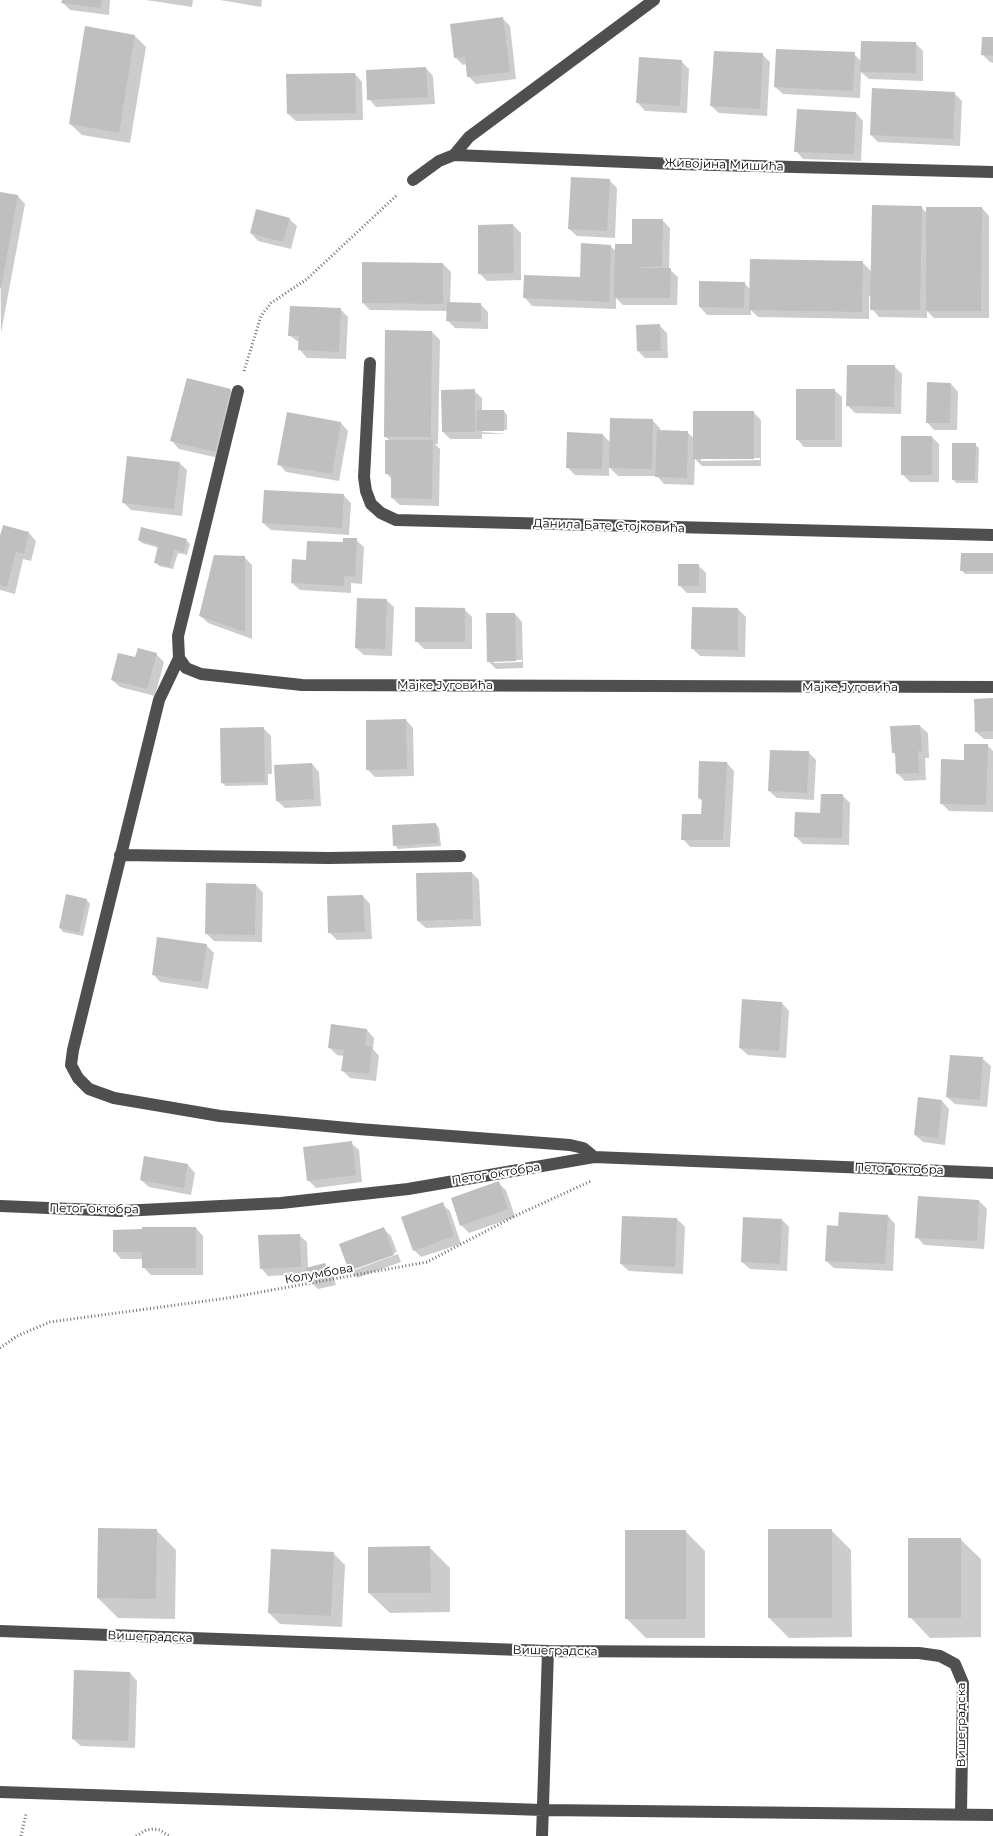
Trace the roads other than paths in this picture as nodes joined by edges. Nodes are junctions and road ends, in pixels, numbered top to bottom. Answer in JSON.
{"nodes":[{"id":1,"x":654,"y":0,"type":"edge"},
{"id":2,"x":454,"y":155,"type":"junction"},
{"id":3,"x":993,"y":172,"type":"edge"},
{"id":4,"x":413,"y":180,"type":"road end"},
{"id":5,"x":370,"y":363,"type":"dead end"},
{"id":6,"x":238,"y":391,"type":"road end"},
{"id":7,"x":993,"y":535,"type":"edge"},
{"id":8,"x":179,"y":658,"type":"junction"},
{"id":9,"x":993,"y":687,"type":"edge"},
{"id":10,"x":120,"y":855,"type":"junction"},
{"id":11,"x":460,"y":856,"type":"dead end"},
{"id":12,"x":594,"y":1158,"type":"junction"},
{"id":13,"x":993,"y":1172,"type":"edge"},
{"id":14,"x":0,"y":1206,"type":"edge"},
{"id":15,"x":0,"y":1631,"type":"edge"},
{"id":16,"x":548,"y":1652,"type":"junction"},
{"id":17,"x":0,"y":1792,"type":"edge"},
{"id":18,"x":543,"y":1810,"type":"junction"},
{"id":19,"x":961,"y":1814,"type":"junction"},
{"id":20,"x":993,"y":1815,"type":"edge"},
{"id":21,"x":542,"y":1836,"type":"edge"}],
"edges":[{"from":1,"to":2,"type":"street","name":"Живојина Мишића"},
{"from":2,"to":3,"type":"street","name":"Живојина Мишића"},
{"from":2,"to":4,"type":"street","name":"Живојина Мишића"},
{"from":5,"to":7,"type":"street","name":"Данила Бате Стојковића"},
{"from":6,"to":8,"type":"street"},
{"from":8,"to":9,"type":"street","name":"Мајке Југовића"},
{"from":8,"to":10,"type":"street"},
{"from":10,"to":11,"type":"street"},
{"from":10,"to":12,"type":"street"},
{"from":12,"to":13,"type":"street","name":"Петог октобра"},
{"from":12,"to":14,"type":"street","name":"Петог октобра"},
{"from":15,"to":16,"type":"street","name":"Вишеградска"},
{"from":16,"to":18,"type":"street"},
{"from":16,"to":19,"type":"street","name":"Вишеградска"},
{"from":17,"to":18,"type":"street"},
{"from":18,"to":19,"type":"street"},
{"from":18,"to":21,"type":"street"},
{"from":19,"to":20,"type":"street"}]}
